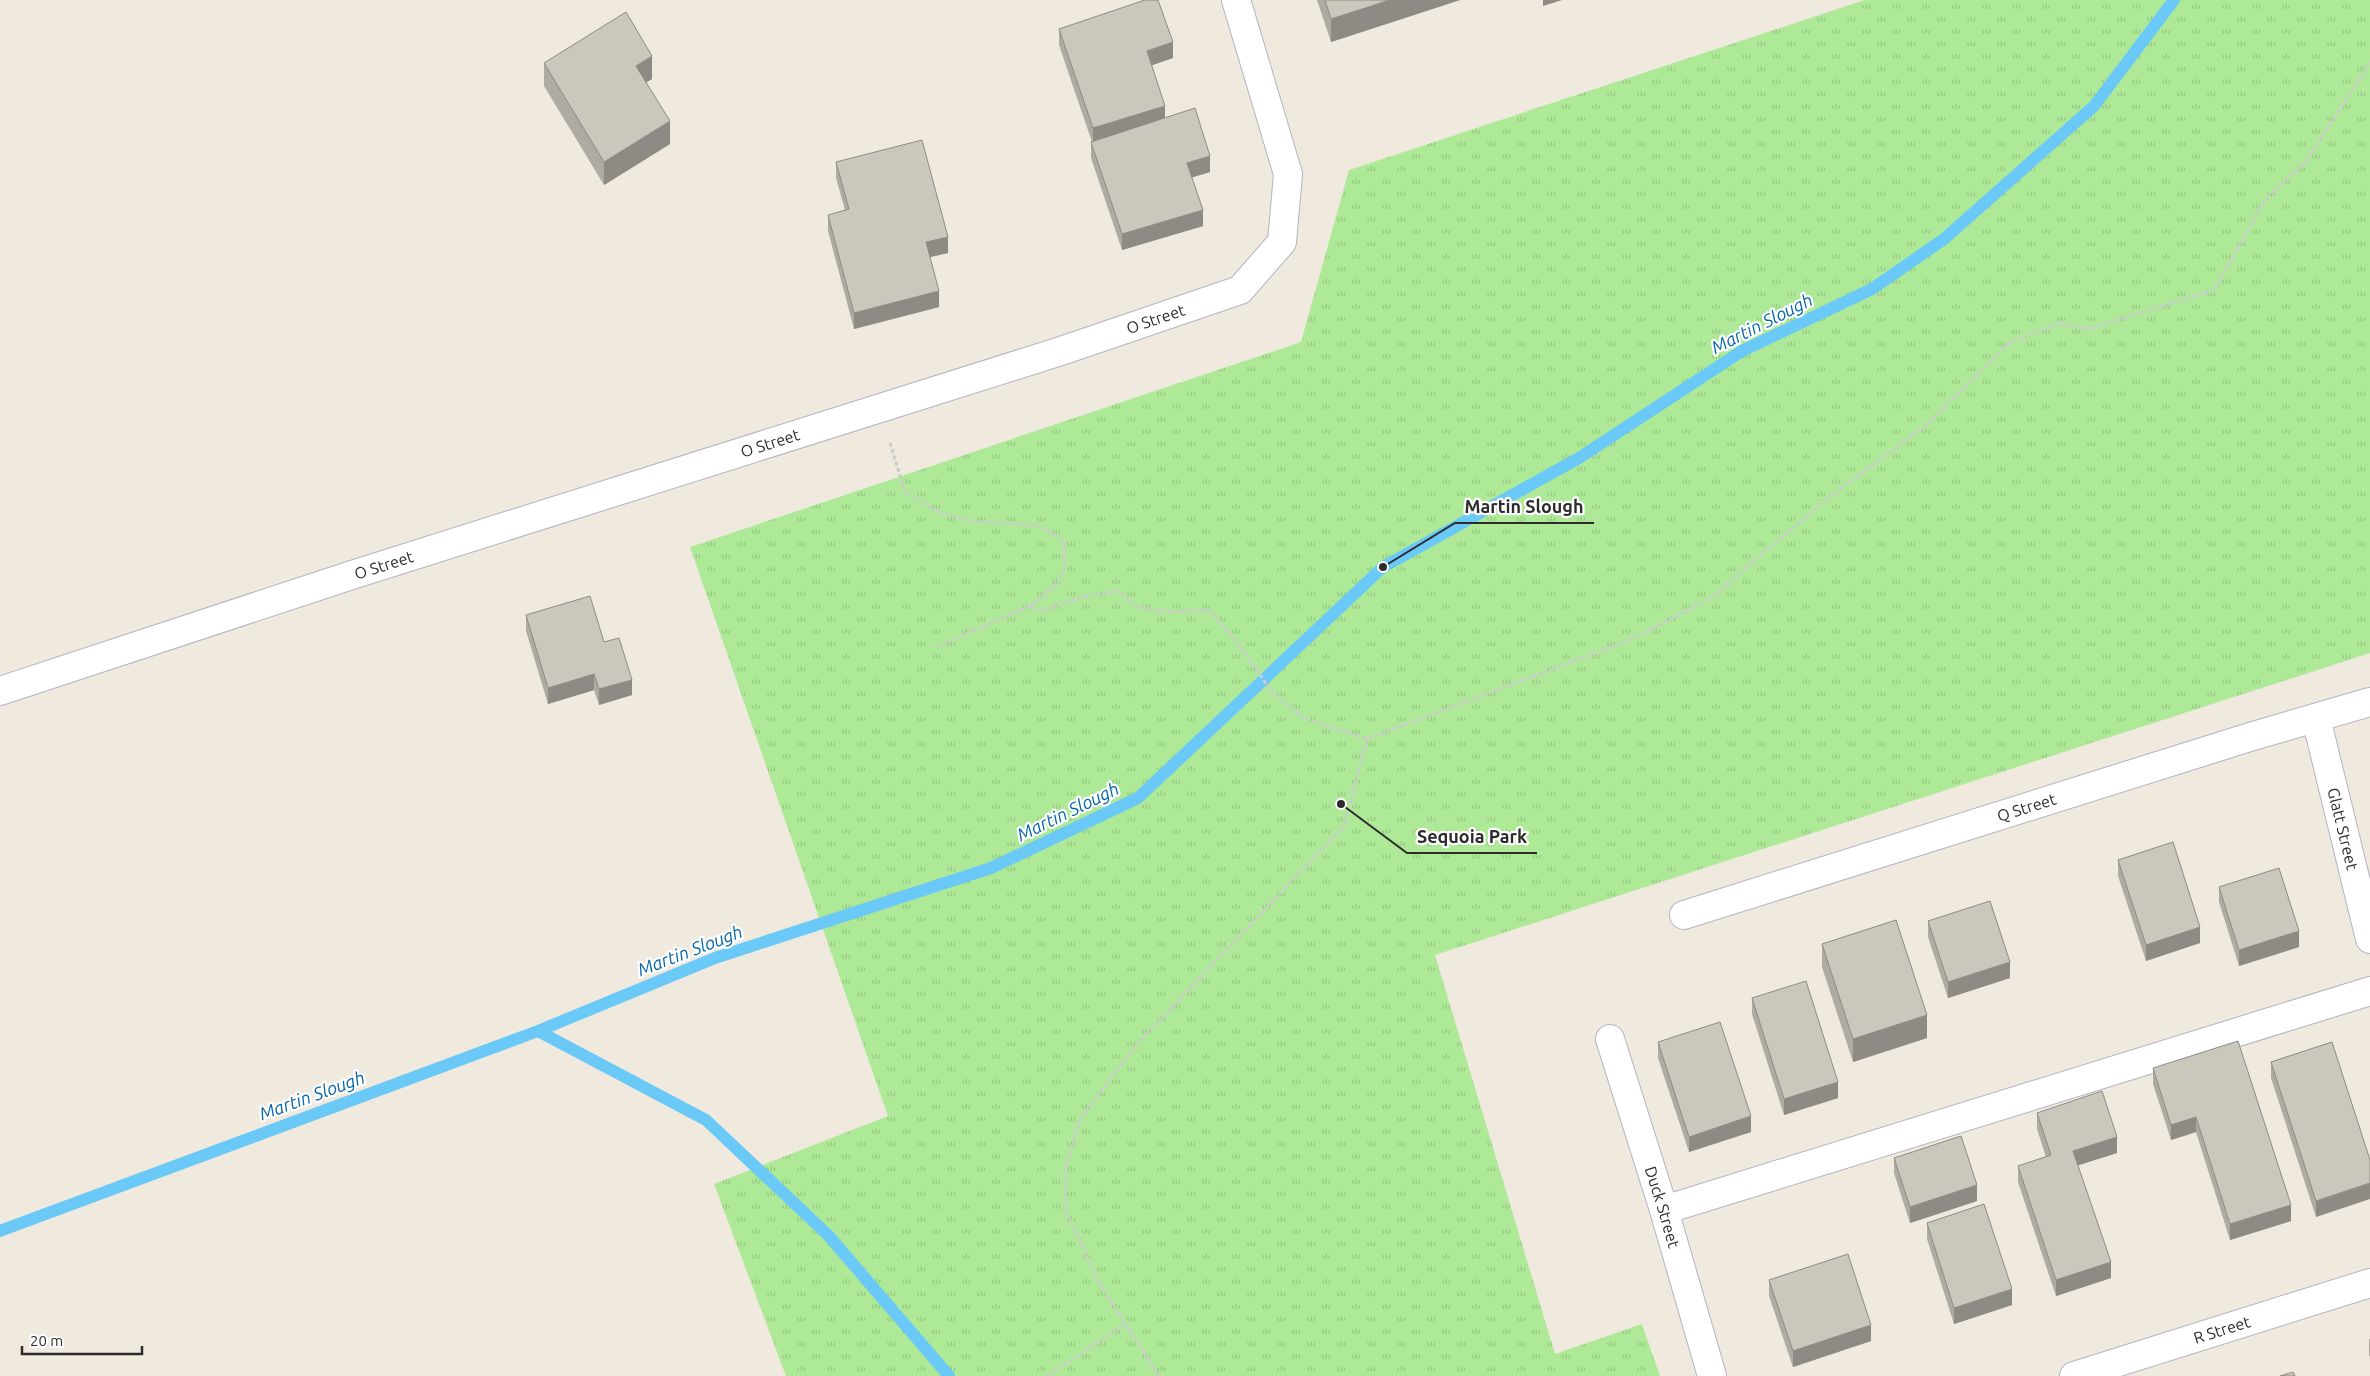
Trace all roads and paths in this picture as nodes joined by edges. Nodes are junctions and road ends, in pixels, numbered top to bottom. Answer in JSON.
{"nodes":[{"id":1,"x":1236,"y":0,"type":"edge"},
{"id":2,"x":2370,"y":63,"type":"edge"},
{"id":3,"x":879,"y":408,"type":"junction"},
{"id":4,"x":1030,"y":606,"type":"junction"},
{"id":5,"x":937,"y":647,"type":"dead end"},
{"id":6,"x":0,"y":691,"type":"edge"},
{"id":7,"x":2370,"y":702,"type":"edge"},
{"id":8,"x":2316,"y":718,"type":"junction"},
{"id":9,"x":1367,"y":739,"type":"junction"},
{"id":10,"x":1684,"y":914,"type":"dead end"},
{"id":11,"x":2370,"y":938,"type":"edge"},
{"id":12,"x":2370,"y":991,"type":"edge"},
{"id":13,"x":1610,"y":1040,"type":"dead end"},
{"id":14,"x":1664,"y":1210,"type":"junction"},
{"id":15,"x":2370,"y":1283,"type":"edge"},
{"id":16,"x":1125,"y":1324,"type":"junction"},
{"id":17,"x":1048,"y":1376,"type":"edge"},
{"id":18,"x":1159,"y":1376,"type":"edge"},
{"id":19,"x":1712,"y":1376,"type":"edge"},
{"id":20,"x":2074,"y":1376,"type":"edge"}],
"edges":[{"from":1,"to":3,"type":"street","name":"O Street"},
{"from":2,"to":9,"type":"path"},
{"from":3,"to":4,"type":"path"},
{"from":3,"to":6,"type":"street","name":"O Street"},
{"from":4,"to":5,"type":"path"},
{"from":4,"to":9,"type":"path"},
{"from":7,"to":8,"type":"street","name":"Q Street"},
{"from":8,"to":10,"type":"street","name":"Q Street"},
{"from":8,"to":11,"type":"street","name":"Glatt Street"},
{"from":9,"to":16,"type":"path"},
{"from":12,"to":14,"type":"street"},
{"from":13,"to":14,"type":"street","name":"Duck Street"},
{"from":14,"to":19,"type":"street","name":"Duck Street"},
{"from":15,"to":20,"type":"street","name":"R Street"},
{"from":16,"to":17,"type":"path"},
{"from":16,"to":18,"type":"path"}]}
